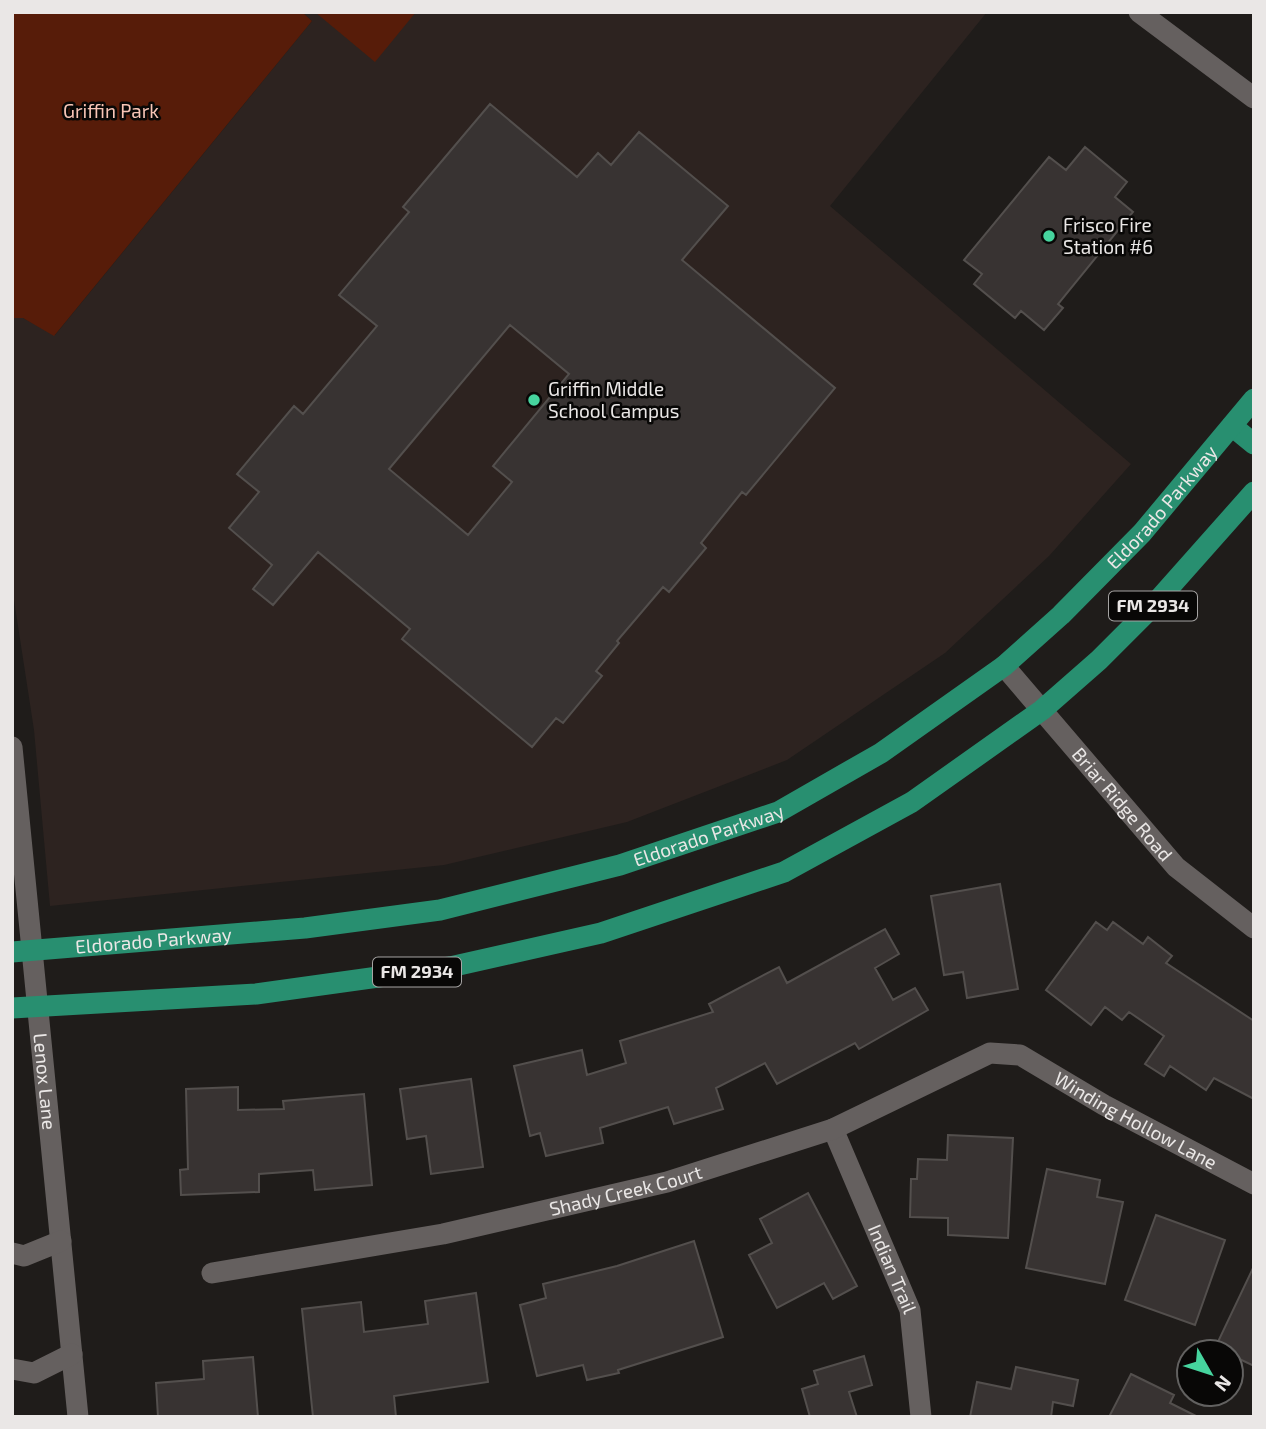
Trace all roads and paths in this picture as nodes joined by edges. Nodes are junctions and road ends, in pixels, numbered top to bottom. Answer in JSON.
{"nodes":[{"id":1,"x":1139,"y":12,"type":"edge"},
{"id":2,"x":1254,"y":98,"type":"edge"},
{"id":3,"x":1254,"y":399,"type":"edge"},
{"id":4,"x":1232,"y":426,"type":"junction"},
{"id":5,"x":1254,"y":444,"type":"edge"},
{"id":6,"x":1254,"y":492,"type":"edge"},
{"id":7,"x":1004,"y":666,"type":"junction"},
{"id":8,"x":1042,"y":710,"type":"junction"},
{"id":9,"x":12,"y":747,"type":"edge"},
{"id":10,"x":1254,"y":928,"type":"edge"},
{"id":11,"x":22,"y":951,"type":"edge"},
{"id":12,"x":37,"y":1007,"type":"junction"},
{"id":13,"x":12,"y":1008,"type":"edge"},
{"id":14,"x":1020,"y":1055,"type":"joint"},
{"id":15,"x":833,"y":1129,"type":"junction"},
{"id":16,"x":1254,"y":1184,"type":"edge"},
{"id":17,"x":61,"y":1241,"type":"junction"},
{"id":18,"x":12,"y":1253,"type":"edge"},
{"id":19,"x":212,"y":1273,"type":"dead end"},
{"id":20,"x":72,"y":1354,"type":"junction"},
{"id":21,"x":12,"y":1369,"type":"edge"},
{"id":22,"x":78,"y":1417,"type":"edge"},
{"id":23,"x":921,"y":1417,"type":"edge"}],
"edges":[{"from":1,"to":2,"type":"street"},
{"from":3,"to":4,"type":"main road","name":"Eldorado Parkway","number":"FM 2934"},
{"from":4,"to":5,"type":"main road"},
{"from":4,"to":7,"type":"main road","name":"Eldorado Parkway","number":"FM 2934"},
{"from":6,"to":8,"type":"main road","number":"FM 2934"},
{"from":7,"to":8,"type":"street","name":"Briar Ridge Road"},
{"from":7,"to":11,"type":"main road","name":"Eldorado Parkway","number":"FM 2934"},
{"from":8,"to":10,"type":"street","name":"Briar Ridge Road"},
{"from":8,"to":12,"type":"main road","number":"FM 2934"},
{"from":9,"to":11,"type":"street","name":"Lenox Lane"},
{"from":11,"to":12,"type":"street","name":"Lenox Lane"},
{"from":12,"to":13,"type":"main road","number":"FM 2934"},
{"from":12,"to":17,"type":"street","name":"Lenox Lane"},
{"from":14,"to":15,"type":"street","name":"Shady Creek Court"},
{"from":14,"to":16,"type":"street","name":"Winding Hollow Lane"},
{"from":15,"to":19,"type":"street","name":"Shady Creek Court"},
{"from":15,"to":23,"type":"street","name":"Indian Trail"},
{"from":17,"to":18,"type":"street"},
{"from":17,"to":20,"type":"street","name":"Lenox Lane"},
{"from":20,"to":21,"type":"street"},
{"from":20,"to":22,"type":"street","name":"Lenox Lane"}]}
